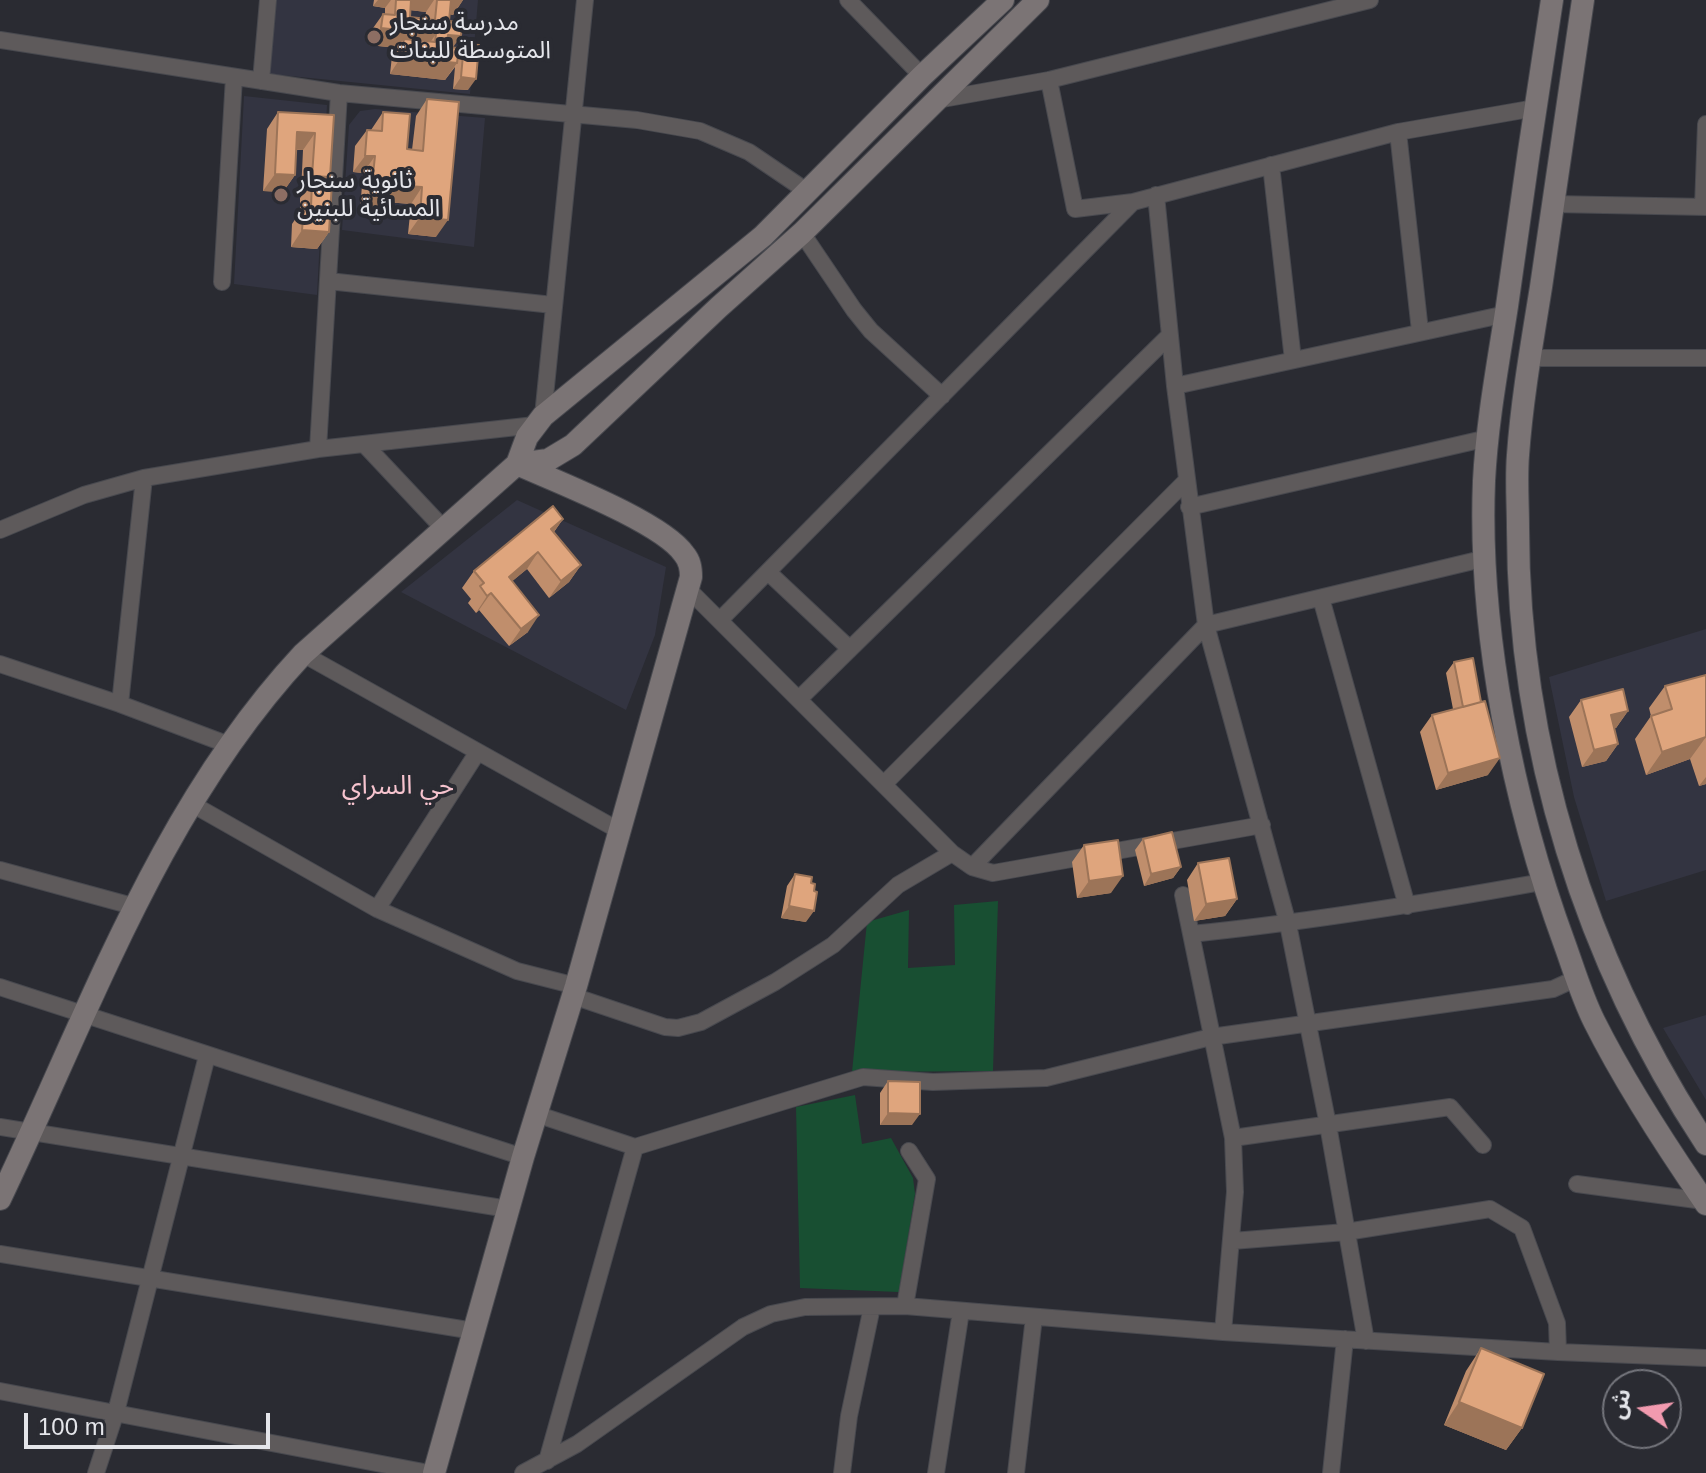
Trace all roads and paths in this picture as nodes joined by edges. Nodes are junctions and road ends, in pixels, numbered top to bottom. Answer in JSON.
{"nodes":[{"id":1,"x":268,"y":0,"type":"edge"},
{"id":2,"x":585,"y":0,"type":"edge"},
{"id":3,"x":848,"y":0,"type":"edge"},
{"id":4,"x":1003,"y":0,"type":"edge"},
{"id":5,"x":1038,"y":0,"type":"edge"},
{"id":6,"x":1370,"y":0,"type":"edge"},
{"id":7,"x":1552,"y":0,"type":"edge"},
{"id":8,"x":1583,"y":0,"type":"edge"},
{"id":9,"x":0,"y":40,"type":"edge"},
{"id":10,"x":922,"y":76,"type":"junction"},
{"id":11,"x":234,"y":77,"type":"junction"},
{"id":12,"x":1049,"y":80,"type":"junction"},
{"id":13,"x":261,"y":81,"type":"junction"},
{"id":14,"x":339,"y":93,"type":"junction"},
{"id":15,"x":935,"y":100,"type":"junction"},
{"id":16,"x":1535,"y":108,"type":"junction"},
{"id":17,"x":572,"y":114,"type":"junction"},
{"id":18,"x":1706,"y":124,"type":"edge"},
{"id":19,"x":1398,"y":132,"type":"junction"},
{"id":20,"x":1271,"y":165,"type":"junction"},
{"id":21,"x":808,"y":192,"type":"junction"},
{"id":22,"x":1156,"y":195,"type":"junction"},
{"id":23,"x":1133,"y":202,"type":"junction"},
{"id":24,"x":1553,"y":204,"type":"junction"},
{"id":25,"x":1704,"y":207,"type":"edge"},
{"id":26,"x":802,"y":233,"type":"junction"},
{"id":27,"x":328,"y":281,"type":"junction"},
{"id":28,"x":222,"y":282,"type":"dead end"},
{"id":29,"x":553,"y":305,"type":"junction"},
{"id":30,"x":1506,"y":314,"type":"junction"},
{"id":31,"x":1420,"y":331,"type":"junction"},
{"id":32,"x":1170,"y":335,"type":"junction"},
{"id":33,"x":1530,"y":358,"type":"junction"},
{"id":34,"x":1706,"y":358,"type":"edge"},
{"id":35,"x":1293,"y":360,"type":"junction"},
{"id":36,"x":1175,"y":386,"type":"junction"},
{"id":37,"x":942,"y":396,"type":"junction"},
{"id":38,"x":539,"y":421,"type":"junction"},
{"id":39,"x":1488,"y":438,"type":"junction"},
{"id":40,"x":365,"y":445,"type":"junction"},
{"id":41,"x":318,"y":449,"type":"junction"},
{"id":42,"x":562,"y":453,"type":"junction"},
{"id":43,"x":517,"y":464,"type":"junction"},
{"id":44,"x":144,"y":478,"type":"junction"},
{"id":45,"x":1186,"y":481,"type":"junction"},
{"id":46,"x":1189,"y":507,"type":"junction"},
{"id":47,"x":443,"y":528,"type":"junction"},
{"id":48,"x":0,"y":530,"type":"edge"},
{"id":49,"x":1486,"y":558,"type":"junction"},
{"id":50,"x":768,"y":572,"type":"junction"},
{"id":51,"x":688,"y":589,"type":"junction"},
{"id":52,"x":1321,"y":598,"type":"junction"},
{"id":53,"x":720,"y":620,"type":"junction"},
{"id":54,"x":1206,"y":625,"type":"junction"},
{"id":55,"x":850,"y":649,"type":"junction"},
{"id":56,"x":303,"y":654,"type":"junction"},
{"id":57,"x":0,"y":664,"type":"edge"},
{"id":58,"x":799,"y":699,"type":"junction"},
{"id":59,"x":120,"y":704,"type":"junction"},
{"id":60,"x":229,"y":745,"type":"junction"},
{"id":61,"x":477,"y":753,"type":"junction"},
{"id":62,"x":884,"y":784,"type":"junction"},
{"id":63,"x":192,"y":804,"type":"junction"},
{"id":64,"x":1262,"y":825,"type":"junction"},
{"id":65,"x":618,"y":830,"type":"junction"},
{"id":66,"x":952,"y":853,"type":"junction"},
{"id":67,"x":972,"y":867,"type":"junction"},
{"id":68,"x":0,"y":870,"type":"edge"},
{"id":69,"x":1542,"y":882,"type":"junction"},
{"id":70,"x":1183,"y":895,"type":"dead end"},
{"id":71,"x":1407,"y":906,"type":"junction"},
{"id":72,"x":136,"y":907,"type":"junction"},
{"id":73,"x":377,"y":909,"type":"junction"},
{"id":74,"x":1288,"y":924,"type":"junction"},
{"id":75,"x":1191,"y":934,"type":"junction"},
{"id":76,"x":1608,"y":965,"type":"junction"},
{"id":77,"x":1577,"y":978,"type":"junction"},
{"id":78,"x":0,"y":987,"type":"edge"},
{"id":79,"x":574,"y":991,"type":"junction"},
{"id":80,"x":85,"y":1014,"type":"junction"},
{"id":81,"x":1308,"y":1023,"type":"junction"},
{"id":82,"x":1211,"y":1037,"type":"junction"},
{"id":83,"x":207,"y":1056,"type":"junction"},
{"id":84,"x":536,"y":1114,"type":"junction"},
{"id":85,"x":1328,"y":1125,"type":"junction"},
{"id":86,"x":0,"y":1127,"type":"edge"},
{"id":87,"x":33,"y":1131,"type":"junction"},
{"id":88,"x":1233,"y":1138,"type":"junction"},
{"id":89,"x":1706,"y":1144,"type":"edge"},
{"id":90,"x":1483,"y":1145,"type":"dead end"},
{"id":91,"x":635,"y":1147,"type":"junction"},
{"id":92,"x":909,"y":1151,"type":"dead end"},
{"id":93,"x":181,"y":1156,"type":"junction"},
{"id":94,"x":523,"y":1157,"type":"junction"},
{"id":95,"x":1577,"y":1184,"type":"dead end"},
{"id":96,"x":0,"y":1199,"type":"edge"},
{"id":97,"x":1705,"y":1203,"type":"edge"},
{"id":98,"x":508,"y":1209,"type":"junction"},
{"id":99,"x":1346,"y":1232,"type":"junction"},
{"id":100,"x":1232,"y":1241,"type":"junction"},
{"id":101,"x":0,"y":1254,"type":"edge"},
{"id":102,"x":150,"y":1280,"type":"junction"},
{"id":103,"x":905,"y":1306,"type":"junction"},
{"id":104,"x":872,"y":1307,"type":"junction"},
{"id":105,"x":961,"y":1311,"type":"junction"},
{"id":106,"x":1034,"y":1317,"type":"junction"},
{"id":107,"x":474,"y":1331,"type":"junction"},
{"id":108,"x":1223,"y":1332,"type":"junction"},
{"id":109,"x":1345,"y":1339,"type":"junction"},
{"id":110,"x":1366,"y":1341,"type":"junction"},
{"id":111,"x":1558,"y":1352,"type":"junction"},
{"id":112,"x":1706,"y":1358,"type":"edge"},
{"id":113,"x":0,"y":1391,"type":"edge"},
{"id":114,"x":116,"y":1412,"type":"junction"},
{"id":115,"x":547,"y":1461,"type":"junction"},
{"id":116,"x":96,"y":1473,"type":"edge"},
{"id":117,"x":431,"y":1473,"type":"edge"},
{"id":118,"x":523,"y":1473,"type":"edge"},
{"id":119,"x":842,"y":1473,"type":"edge"},
{"id":120,"x":936,"y":1473,"type":"edge"},
{"id":121,"x":1016,"y":1473,"type":"edge"},
{"id":122,"x":1331,"y":1473,"type":"edge"}],
"edges":[{"from":1,"to":13,"type":"street"},
{"from":2,"to":17,"type":"street"},
{"from":3,"to":10,"type":"street"},
{"from":4,"to":10,"type":"street"},
{"from":5,"to":15,"type":"street"},
{"from":6,"to":12,"type":"street"},
{"from":7,"to":16,"type":"street"},
{"from":8,"to":24,"type":"street"},
{"from":9,"to":11,"type":"street"},
{"from":10,"to":21,"type":"street"},
{"from":11,"to":13,"type":"street"},
{"from":11,"to":28,"type":"street"},
{"from":12,"to":15,"type":"street"},
{"from":12,"to":23,"type":"street"},
{"from":13,"to":14,"type":"street"},
{"from":14,"to":17,"type":"street"},
{"from":14,"to":27,"type":"street"},
{"from":15,"to":26,"type":"street"},
{"from":16,"to":19,"type":"street"},
{"from":16,"to":30,"type":"street"},
{"from":17,"to":21,"type":"street"},
{"from":17,"to":29,"type":"street"},
{"from":18,"to":25,"type":"street"},
{"from":19,"to":20,"type":"street"},
{"from":19,"to":31,"type":"street"},
{"from":20,"to":22,"type":"street"},
{"from":20,"to":35,"type":"street"},
{"from":21,"to":38,"type":"street"},
{"from":22,"to":23,"type":"street"},
{"from":22,"to":32,"type":"street"},
{"from":23,"to":37,"type":"street"},
{"from":24,"to":25,"type":"street"},
{"from":24,"to":33,"type":"street"},
{"from":26,"to":37,"type":"street"},
{"from":26,"to":42,"type":"street"},
{"from":27,"to":29,"type":"street"},
{"from":27,"to":41,"type":"street"},
{"from":29,"to":38,"type":"street"},
{"from":30,"to":31,"type":"street"},
{"from":30,"to":39,"type":"street"},
{"from":31,"to":35,"type":"street"},
{"from":32,"to":36,"type":"street"},
{"from":32,"to":55,"type":"street"},
{"from":33,"to":34,"type":"street"},
{"from":33,"to":76,"type":"street"},
{"from":35,"to":36,"type":"street"},
{"from":36,"to":45,"type":"street"},
{"from":37,"to":50,"type":"street"},
{"from":38,"to":40,"type":"street"},
{"from":38,"to":42,"type":"street"},
{"from":38,"to":43,"type":"street"},
{"from":39,"to":46,"type":"street"},
{"from":39,"to":49,"type":"street"},
{"from":40,"to":41,"type":"street"},
{"from":40,"to":47,"type":"street"},
{"from":41,"to":44,"type":"street"},
{"from":42,"to":43,"type":"street"},
{"from":43,"to":47,"type":"street"},
{"from":43,"to":51,"type":"street"},
{"from":44,"to":48,"type":"street"},
{"from":44,"to":59,"type":"street"},
{"from":45,"to":46,"type":"street"},
{"from":45,"to":62,"type":"street"},
{"from":46,"to":54,"type":"street"},
{"from":47,"to":56,"type":"street"},
{"from":49,"to":52,"type":"street"},
{"from":49,"to":69,"type":"street"},
{"from":50,"to":53,"type":"street"},
{"from":50,"to":55,"type":"street"},
{"from":51,"to":53,"type":"street"},
{"from":51,"to":65,"type":"street"},
{"from":52,"to":54,"type":"street"},
{"from":52,"to":71,"type":"street"},
{"from":53,"to":58,"type":"street"},
{"from":54,"to":64,"type":"street"},
{"from":54,"to":67,"type":"street"},
{"from":55,"to":58,"type":"street"},
{"from":56,"to":60,"type":"street"},
{"from":56,"to":61,"type":"street"},
{"from":57,"to":59,"type":"street"},
{"from":58,"to":62,"type":"street"},
{"from":59,"to":60,"type":"street"},
{"from":60,"to":63,"type":"street"},
{"from":61,"to":65,"type":"street"},
{"from":61,"to":73,"type":"street"},
{"from":62,"to":66,"type":"street"},
{"from":63,"to":72,"type":"street"},
{"from":63,"to":73,"type":"street"},
{"from":64,"to":67,"type":"street"},
{"from":64,"to":74,"type":"street"},
{"from":65,"to":79,"type":"street"},
{"from":66,"to":67,"type":"street"},
{"from":66,"to":79,"type":"street"},
{"from":68,"to":72,"type":"street"},
{"from":69,"to":71,"type":"street"},
{"from":69,"to":77,"type":"street"},
{"from":70,"to":75,"type":"street"},
{"from":71,"to":74,"type":"street"},
{"from":72,"to":80,"type":"street"},
{"from":73,"to":79,"type":"street"},
{"from":74,"to":75,"type":"street"},
{"from":74,"to":81,"type":"street"},
{"from":75,"to":82,"type":"street"},
{"from":76,"to":77,"type":"street"},
{"from":76,"to":89,"type":"street"},
{"from":77,"to":81,"type":"street"},
{"from":77,"to":97,"type":"street"},
{"from":78,"to":80,"type":"street"},
{"from":79,"to":84,"type":"street"},
{"from":80,"to":83,"type":"street"},
{"from":80,"to":87,"type":"street"},
{"from":81,"to":82,"type":"street"},
{"from":81,"to":85,"type":"street"},
{"from":82,"to":88,"type":"street"},
{"from":82,"to":91,"type":"street"},
{"from":83,"to":93,"type":"street"},
{"from":83,"to":94,"type":"street"},
{"from":84,"to":91,"type":"street"},
{"from":84,"to":94,"type":"street"},
{"from":85,"to":88,"type":"street"},
{"from":85,"to":90,"type":"street"},
{"from":85,"to":99,"type":"street"},
{"from":86,"to":87,"type":"street"},
{"from":87,"to":93,"type":"street"},
{"from":87,"to":96,"type":"street"},
{"from":88,"to":100,"type":"street"},
{"from":91,"to":115,"type":"street"},
{"from":92,"to":103,"type":"street"},
{"from":93,"to":98,"type":"street"},
{"from":93,"to":102,"type":"street"},
{"from":94,"to":98,"type":"street"},
{"from":95,"to":97,"type":"street"},
{"from":98,"to":107,"type":"street"},
{"from":99,"to":100,"type":"street"},
{"from":99,"to":110,"type":"street"},
{"from":99,"to":111,"type":"street"},
{"from":100,"to":108,"type":"street"},
{"from":101,"to":102,"type":"street"},
{"from":102,"to":107,"type":"street"},
{"from":102,"to":114,"type":"street"},
{"from":103,"to":104,"type":"street"},
{"from":103,"to":105,"type":"street"},
{"from":104,"to":115,"type":"street"},
{"from":104,"to":119,"type":"street"},
{"from":105,"to":106,"type":"street"},
{"from":105,"to":120,"type":"street"},
{"from":106,"to":108,"type":"street"},
{"from":106,"to":121,"type":"street"},
{"from":107,"to":117,"type":"street"},
{"from":108,"to":109,"type":"street"},
{"from":109,"to":110,"type":"street"},
{"from":109,"to":122,"type":"street"},
{"from":110,"to":111,"type":"street"},
{"from":111,"to":112,"type":"street"},
{"from":113,"to":114,"type":"street"},
{"from":114,"to":116,"type":"street"},
{"from":114,"to":117,"type":"street"},
{"from":115,"to":118,"type":"street"}]}
